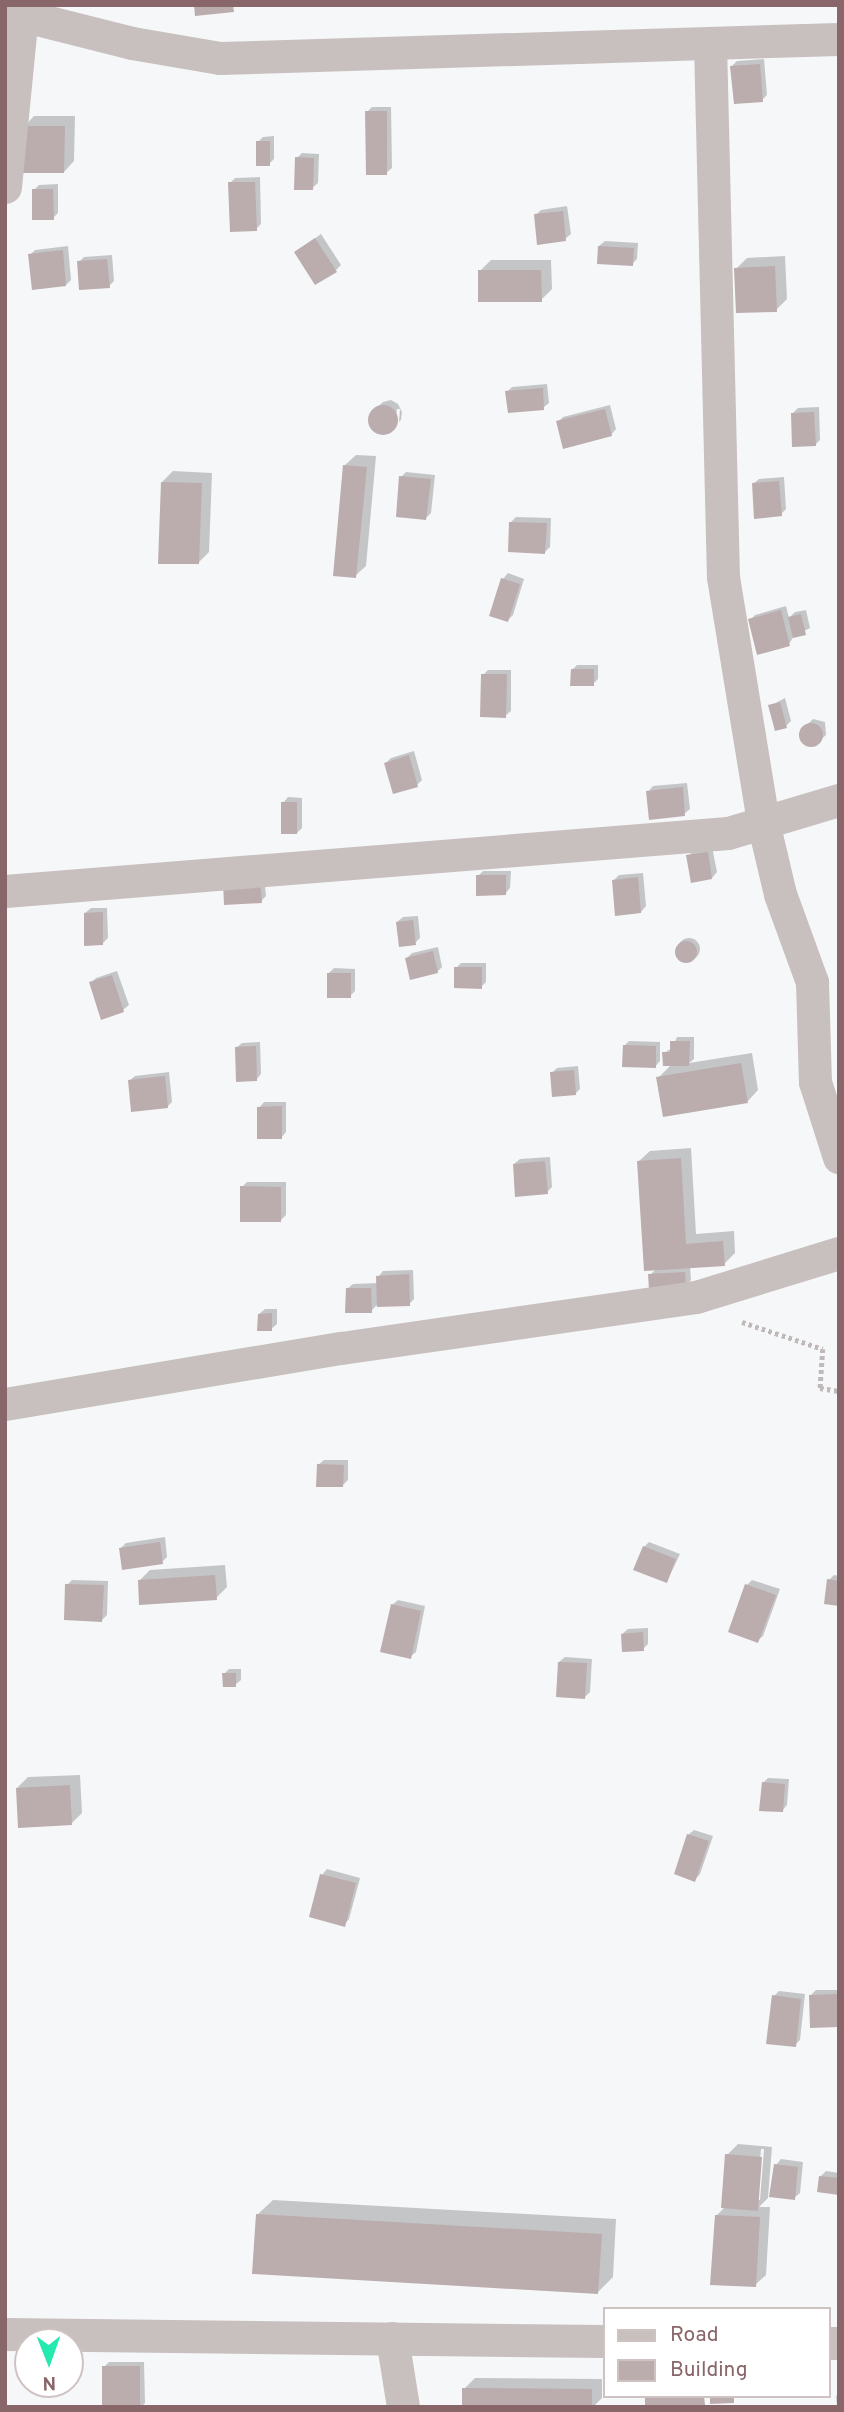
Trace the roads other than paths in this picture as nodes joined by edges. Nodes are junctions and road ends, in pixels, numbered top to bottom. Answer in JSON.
{"nodes":[{"id":1,"x":14,"y":13,"type":"edge"},
{"id":2,"x":839,"y":39,"type":"edge"},
{"id":3,"x":710,"y":43,"type":"junction"},
{"id":4,"x":5,"y":187,"type":"edge"},
{"id":5,"x":839,"y":800,"type":"edge"},
{"id":6,"x":763,"y":822,"type":"junction"},
{"id":7,"x":5,"y":891,"type":"edge"},
{"id":8,"x":839,"y":1157,"type":"edge"},
{"id":9,"x":839,"y":1253,"type":"edge"},
{"id":10,"x":5,"y":1404,"type":"edge"},
{"id":11,"x":5,"y":2334,"type":"edge"},
{"id":12,"x":392,"y":2338,"type":"junction"},
{"id":13,"x":602,"y":2341,"type":"edge"},
{"id":14,"x":403,"y":2407,"type":"edge"}],
"edges":[{"from":1,"to":3,"type":"street"},
{"from":1,"to":4,"type":"street"},
{"from":2,"to":3,"type":"street"},
{"from":3,"to":6,"type":"street"},
{"from":5,"to":6,"type":"street"},
{"from":6,"to":7,"type":"street"},
{"from":6,"to":8,"type":"street"},
{"from":9,"to":10,"type":"street"},
{"from":11,"to":12,"type":"street"},
{"from":12,"to":13,"type":"street"},
{"from":12,"to":14,"type":"street"}]}
